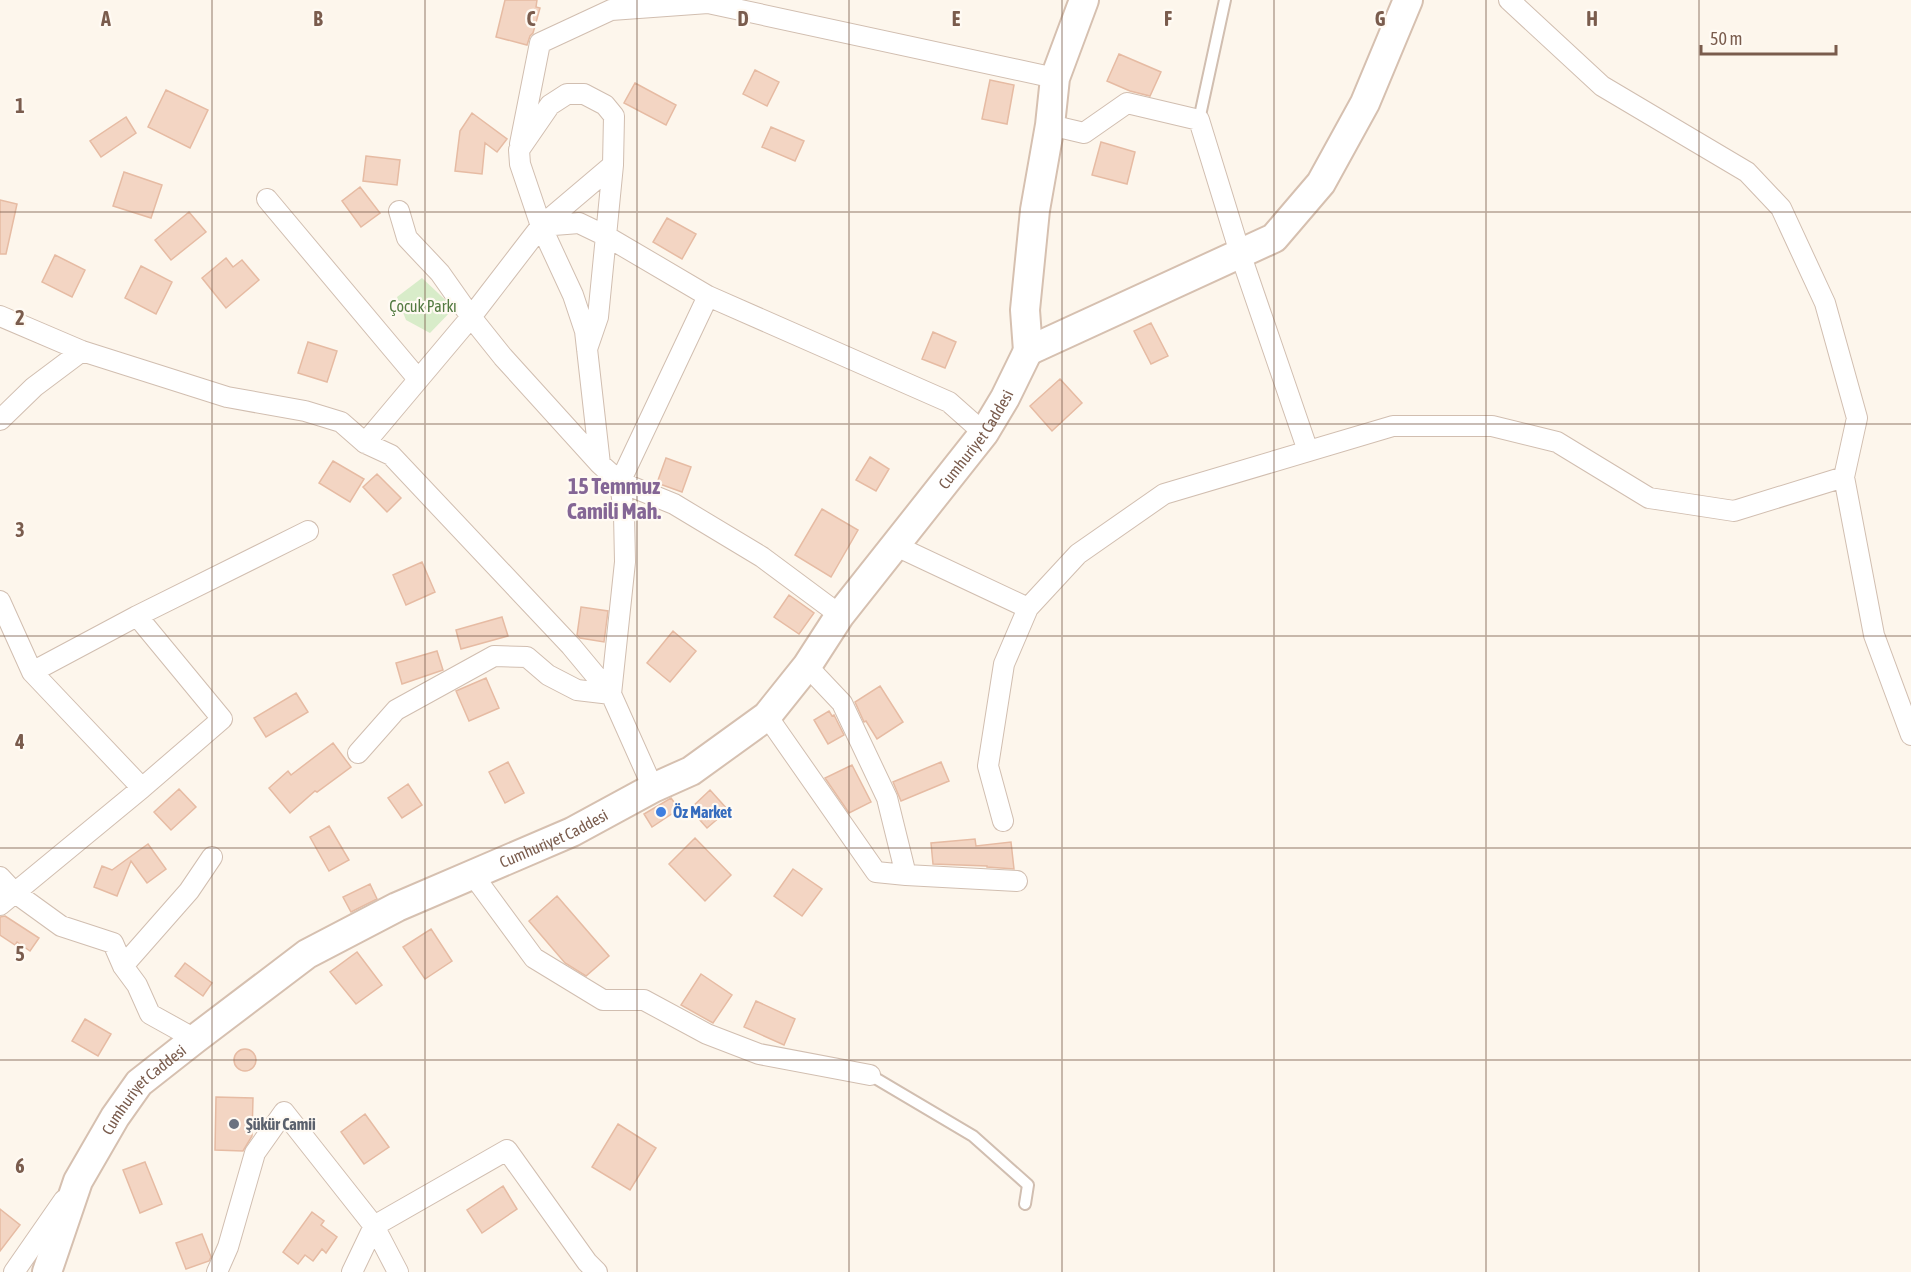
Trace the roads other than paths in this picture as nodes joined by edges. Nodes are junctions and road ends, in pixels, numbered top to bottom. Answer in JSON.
{"nodes":[{"id":1,"x":1084,"y":0,"type":"edge"},
{"id":2,"x":1225,"y":0,"type":"edge"},
{"id":3,"x":1408,"y":0,"type":"edge"},
{"id":4,"x":1509,"y":0,"type":"edge"},
{"id":5,"x":1055,"y":78,"type":"junction"},
{"id":6,"x":1199,"y":120,"type":"junction"},
{"id":7,"x":1050,"y":125,"type":"junction"},
{"id":8,"x":519,"y":150,"type":"junction"},
{"id":9,"x":613,"y":165,"type":"junction"},
{"id":10,"x":267,"y":199,"type":"dead end"},
{"id":11,"x":399,"y":211,"type":"dead end"},
{"id":12,"x":541,"y":226,"type":"junction"},
{"id":13,"x":606,"y":236,"type":"junction"},
{"id":14,"x":1240,"y":253,"type":"junction"},
{"id":15,"x":708,"y":296,"type":"junction"},
{"id":16,"x":0,"y":316,"type":"edge"},
{"id":17,"x":471,"y":317,"type":"junction"},
{"id":18,"x":587,"y":349,"type":"junction"},
{"id":19,"x":82,"y":351,"type":"junction"},
{"id":20,"x":1028,"y":351,"type":"junction"},
{"id":21,"x":418,"y":380,"type":"junction"},
{"id":22,"x":0,"y":420,"type":"edge"},
{"id":23,"x":984,"y":433,"type":"junction"},
{"id":24,"x":365,"y":442,"type":"junction"},
{"id":25,"x":1308,"y":451,"type":"junction"},
{"id":26,"x":600,"y":464,"type":"junction"},
{"id":27,"x":1844,"y":477,"type":"junction"},
{"id":28,"x":620,"y":482,"type":"junction"},
{"id":29,"x":309,"y":531,"type":"dead end"},
{"id":30,"x":894,"y":545,"type":"junction"},
{"id":31,"x":0,"y":601,"type":"edge"},
{"id":32,"x":1028,"y":608,"type":"junction"},
{"id":33,"x":137,"y":615,"type":"junction"},
{"id":34,"x":840,"y":615,"type":"junction"},
{"id":35,"x":807,"y":666,"type":"junction"},
{"id":36,"x":33,"y":672,"type":"junction"},
{"id":37,"x":611,"y":694,"type":"junction"},
{"id":38,"x":767,"y":716,"type":"junction"},
{"id":39,"x":1911,"y":735,"type":"edge"},
{"id":40,"x":358,"y":753,"type":"dead end"},
{"id":41,"x":142,"y":788,"type":"junction"},
{"id":42,"x":653,"y":788,"type":"junction"},
{"id":43,"x":1003,"y":821,"type":"dead end"},
{"id":44,"x":212,"y":857,"type":"dead end"},
{"id":45,"x":473,"y":874,"type":"junction"},
{"id":46,"x":906,"y":875,"type":"junction"},
{"id":47,"x":0,"y":877,"type":"edge"},
{"id":48,"x":1017,"y":881,"type":"dead end"},
{"id":49,"x":7,"y":899,"type":"edge"},
{"id":50,"x":123,"y":966,"type":"junction"},
{"id":51,"x":195,"y":1039,"type":"junction"},
{"id":52,"x":870,"y":1075,"type":"joint"},
{"id":53,"x":78,"y":1181,"type":"junction"},
{"id":54,"x":1025,"y":1204,"type":"dead end"},
{"id":55,"x":374,"y":1226,"type":"junction"},
{"id":56,"x":14,"y":1272,"type":"edge"},
{"id":57,"x":46,"y":1272,"type":"edge"},
{"id":58,"x":217,"y":1272,"type":"edge"},
{"id":59,"x":352,"y":1272,"type":"edge"},
{"id":60,"x":398,"y":1272,"type":"edge"},
{"id":61,"x":597,"y":1272,"type":"edge"}],
"edges":[{"from":1,"to":5,"type":"street"},
{"from":2,"to":6,"type":"lane"},
{"from":3,"to":14,"type":"street"},
{"from":4,"to":27,"type":"street"},
{"from":5,"to":7,"type":"street"},
{"from":5,"to":8,"type":"street"},
{"from":6,"to":7,"type":"street"},
{"from":6,"to":14,"type":"street"},
{"from":7,"to":20,"type":"street"},
{"from":8,"to":9,"type":"street"},
{"from":8,"to":12,"type":"street"},
{"from":9,"to":12,"type":"street"},
{"from":9,"to":13,"type":"street"},
{"from":10,"to":21,"type":"street"},
{"from":11,"to":17,"type":"street"},
{"from":12,"to":13,"type":"street"},
{"from":12,"to":17,"type":"street"},
{"from":12,"to":18,"type":"street"},
{"from":13,"to":15,"type":"street"},
{"from":13,"to":18,"type":"street"},
{"from":14,"to":20,"type":"street"},
{"from":14,"to":25,"type":"street"},
{"from":15,"to":23,"type":"street"},
{"from":15,"to":28,"type":"street"},
{"from":16,"to":19,"type":"street"},
{"from":17,"to":21,"type":"street"},
{"from":17,"to":26,"type":"street"},
{"from":18,"to":26,"type":"street"},
{"from":19,"to":22,"type":"street"},
{"from":19,"to":24,"type":"street"},
{"from":20,"to":23,"type":"street","name":"Cumhuriyet Caddesi"},
{"from":21,"to":24,"type":"street"},
{"from":23,"to":30,"type":"street","name":"Cumhuriyet Caddesi"},
{"from":24,"to":37,"type":"street"},
{"from":25,"to":27,"type":"street"},
{"from":25,"to":32,"type":"street"},
{"from":26,"to":28,"type":"street"},
{"from":27,"to":39,"type":"street"},
{"from":28,"to":34,"type":"street"},
{"from":28,"to":37,"type":"street"},
{"from":29,"to":33,"type":"street"},
{"from":30,"to":32,"type":"street"},
{"from":30,"to":34,"type":"street","name":"Cumhuriyet Caddesi"},
{"from":31,"to":36,"type":"street"},
{"from":32,"to":43,"type":"street"},
{"from":33,"to":36,"type":"street"},
{"from":33,"to":41,"type":"street"},
{"from":34,"to":35,"type":"street","name":"Cumhuriyet Caddesi"},
{"from":35,"to":38,"type":"street","name":"Cumhuriyet Caddesi"},
{"from":35,"to":46,"type":"street"},
{"from":36,"to":41,"type":"street"},
{"from":37,"to":40,"type":"street"},
{"from":37,"to":42,"type":"street"},
{"from":38,"to":42,"type":"street","name":"Cumhuriyet Caddesi"},
{"from":38,"to":46,"type":"street"},
{"from":41,"to":49,"type":"street"},
{"from":42,"to":45,"type":"street","name":"Cumhuriyet Caddesi"},
{"from":44,"to":50,"type":"street"},
{"from":45,"to":51,"type":"street","name":"Cumhuriyet Caddesi"},
{"from":45,"to":52,"type":"street"},
{"from":46,"to":48,"type":"street"},
{"from":47,"to":49,"type":"street"},
{"from":49,"to":50,"type":"street"},
{"from":50,"to":51,"type":"street"},
{"from":51,"to":53,"type":"street","name":"Cumhuriyet Caddesi"},
{"from":52,"to":54,"type":"lane"},
{"from":53,"to":56,"type":"street"},
{"from":53,"to":57,"type":"street","name":"Cumhuriyet Caddesi"},
{"from":55,"to":58,"type":"street"},
{"from":55,"to":59,"type":"street"},
{"from":55,"to":60,"type":"street"},
{"from":55,"to":61,"type":"street"}]}
